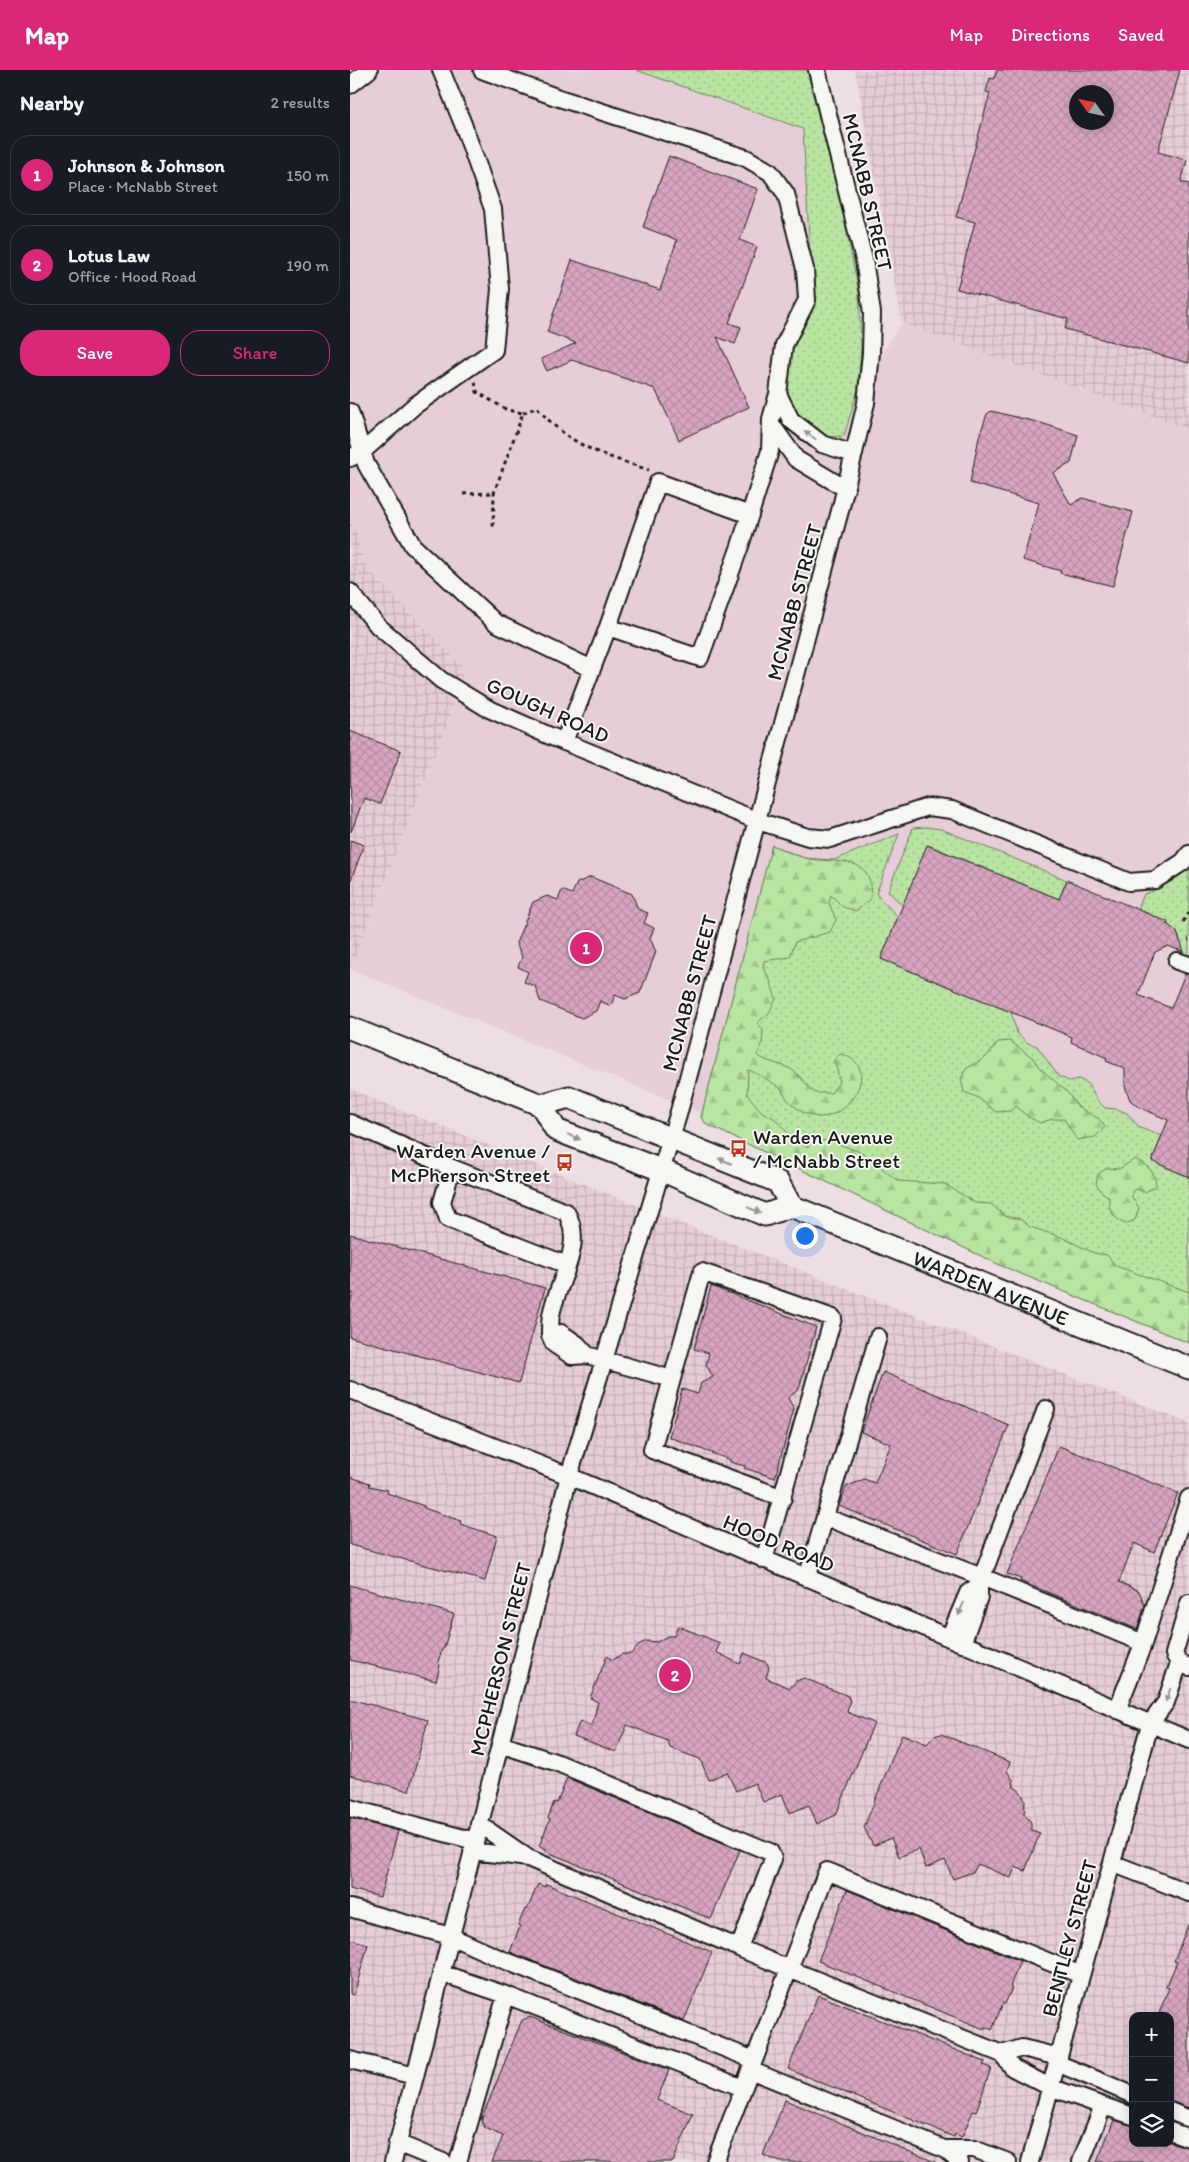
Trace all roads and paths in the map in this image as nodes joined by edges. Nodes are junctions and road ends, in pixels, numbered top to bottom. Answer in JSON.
{"nodes":[{"id":1,"x":369,"y":70,"type":"edge"},
{"id":2,"x":441,"y":70,"type":"edge"},
{"id":3,"x":482,"y":70,"type":"edge"},
{"id":4,"x":817,"y":70,"type":"edge"},
{"id":5,"x":350,"y":86,"type":"edge"},
{"id":6,"x":471,"y":367,"type":"junction"},
{"id":7,"x":778,"y":394,"type":"junction"},
{"id":8,"x":350,"y":412,"type":"edge"},
{"id":9,"x":523,"y":413,"type":"junction"},
{"id":10,"x":771,"y":424,"type":"junction"},
{"id":11,"x":854,"y":454,"type":"junction"},
{"id":12,"x":356,"y":455,"type":"edge"},
{"id":13,"x":652,"y":471,"type":"dead end"},
{"id":14,"x":846,"y":489,"type":"junction"},
{"id":15,"x":494,"y":493,"type":"junction"},
{"id":16,"x":463,"y":494,"type":"dead end"},
{"id":17,"x":750,"y":514,"type":"junction"},
{"id":18,"x":493,"y":529,"type":"dead end"},
{"id":19,"x":350,"y":592,"type":"edge"},
{"id":20,"x":608,"y":627,"type":"junction"},
{"id":21,"x":592,"y":669,"type":"junction"},
{"id":22,"x":564,"y":742,"type":"junction"},
{"id":23,"x":758,"y":821,"type":"junction"},
{"id":24,"x":1189,"y":854,"type":"edge"},
{"id":25,"x":1189,"y":913,"type":"edge"},
{"id":26,"x":1183,"y":922,"type":"dead end"},
{"id":27,"x":350,"y":1028,"type":"edge"},
{"id":28,"x":541,"y":1104,"type":"junction"},
{"id":29,"x":350,"y":1123,"type":"edge"},
{"id":30,"x":671,"y":1140,"type":"junction"},
{"id":31,"x":452,"y":1168,"type":"junction"},
{"id":32,"x":662,"y":1170,"type":"junction"},
{"id":33,"x":791,"y":1206,"type":"junction"},
{"id":34,"x":567,"y":1266,"type":"junction"},
{"id":35,"x":878,"y":1337,"type":"dead end"},
{"id":36,"x":604,"y":1360,"type":"junction"},
{"id":37,"x":1189,"y":1368,"type":"edge"},
{"id":38,"x":672,"y":1380,"type":"junction"},
{"id":39,"x":350,"y":1390,"type":"edge"},
{"id":40,"x":1046,"y":1408,"type":"dead end"},
{"id":41,"x":569,"y":1476,"type":"junction"},
{"id":42,"x":783,"y":1498,"type":"junction"},
{"id":43,"x":1189,"y":1498,"type":"edge"},
{"id":44,"x":825,"y":1517,"type":"junction"},
{"id":45,"x":764,"y":1560,"type":"junction"},
{"id":46,"x":807,"y":1578,"type":"junction"},
{"id":47,"x":981,"y":1581,"type":"junction"},
{"id":48,"x":1189,"y":1603,"type":"edge"},
{"id":49,"x":955,"y":1641,"type":"junction"},
{"id":50,"x":1143,"y":1644,"type":"junction"},
{"id":51,"x":1184,"y":1665,"type":"edge"},
{"id":52,"x":1117,"y":1710,"type":"junction"},
{"id":53,"x":1150,"y":1724,"type":"junction"},
{"id":54,"x":1189,"y":1740,"type":"edge"},
{"id":55,"x":500,"y":1744,"type":"junction"},
{"id":56,"x":350,"y":1808,"type":"edge"},
{"id":57,"x":479,"y":1824,"type":"junction"},
{"id":58,"x":474,"y":1846,"type":"junction"},
{"id":59,"x":528,"y":1858,"type":"junction"},
{"id":60,"x":1112,"y":1863,"type":"junction"},
{"id":61,"x":1189,"y":1892,"type":"edge"},
{"id":62,"x":350,"y":1908,"type":"edge"},
{"id":63,"x":450,"y":1936,"type":"junction"},
{"id":64,"x":739,"y":1948,"type":"junction"},
{"id":65,"x":789,"y":1969,"type":"junction"},
{"id":66,"x":441,"y":1972,"type":"junction"},
{"id":67,"x":1081,"y":1975,"type":"junction"},
{"id":68,"x":506,"y":1996,"type":"junction"},
{"id":69,"x":1002,"y":2054,"type":"junction"},
{"id":70,"x":350,"y":2060,"type":"edge"},
{"id":71,"x":1058,"y":2060,"type":"junction"},
{"id":72,"x":752,"y":2065,"type":"junction"},
{"id":73,"x":415,"y":2076,"type":"junction"},
{"id":74,"x":1050,"y":2087,"type":"junction"},
{"id":75,"x":743,"y":2088,"type":"junction"},
{"id":76,"x":1129,"y":2093,"type":"edge"},
{"id":77,"x":1103,"y":2106,"type":"junction"},
{"id":78,"x":1174,"y":2113,"type":"edge"},
{"id":79,"x":1129,"y":2115,"type":"edge"},
{"id":80,"x":1189,"y":2119,"type":"edge"},
{"id":81,"x":1174,"y":2132,"type":"edge"},
{"id":82,"x":1189,"y":2138,"type":"edge"},
{"id":83,"x":397,"y":2143,"type":"junction"},
{"id":84,"x":944,"y":2149,"type":"junction"},
{"id":85,"x":393,"y":2162,"type":"edge"},
{"id":86,"x":443,"y":2162,"type":"edge"},
{"id":87,"x":458,"y":2162,"type":"edge"},
{"id":88,"x":715,"y":2162,"type":"edge"},
{"id":89,"x":960,"y":2162,"type":"edge"},
{"id":90,"x":1008,"y":2162,"type":"edge"},
{"id":91,"x":1030,"y":2162,"type":"edge"},
{"id":92,"x":1081,"y":2162,"type":"edge"}],
"edges":[{"from":1,"to":5,"type":"street"},
{"from":2,"to":6,"type":"street"},
{"from":3,"to":7,"type":"street"},
{"from":4,"to":11,"type":"street","name":"MCNABB STREET"},
{"from":6,"to":9,"type":"path"},
{"from":6,"to":12,"type":"street"},
{"from":7,"to":10,"type":"street"},
{"from":11,"to":7,"type":"street","one_way":true},
{"from":8,"to":12,"type":"street"},
{"from":9,"to":13,"type":"path"},
{"from":9,"to":15,"type":"path"},
{"from":10,"to":14,"type":"street"},
{"from":10,"to":17,"type":"street"},
{"from":11,"to":14,"type":"street","name":"MCNABB STREET"},
{"from":12,"to":21,"type":"street"},
{"from":14,"to":23,"type":"street","name":"MCNABB STREET"},
{"from":15,"to":16,"type":"path"},
{"from":15,"to":18,"type":"path"},
{"from":17,"to":20,"type":"street"},
{"from":17,"to":20,"type":"street"},
{"from":19,"to":22,"type":"street","name":"GOUGH ROAD"},
{"from":20,"to":21,"type":"street"},
{"from":21,"to":22,"type":"street"},
{"from":22,"to":23,"type":"street","name":"GOUGH ROAD"},
{"from":23,"to":24,"type":"street","name":"GOUGH ROAD"},
{"from":23,"to":30,"type":"street","name":"MCNABB STREET"},
{"from":25,"to":26,"type":"path"},
{"from":27,"to":28,"type":"main road"},
{"from":28,"to":30,"type":"main road"},
{"from":28,"to":32,"type":"main road","one_way":true},
{"from":29,"to":31,"type":"street"},
{"from":30,"to":32,"type":"street","name":"MCNABB STREET"},
{"from":33,"to":30,"type":"main road","one_way":true},
{"from":31,"to":34,"type":"street"},
{"from":31,"to":34,"type":"street"},
{"from":32,"to":33,"type":"main road","one_way":true},
{"from":32,"to":36,"type":"street","name":"MCPHERSON STREET"},
{"from":33,"to":37,"type":"main road","name":"WARDEN AVENUE"},
{"from":34,"to":36,"type":"street"},
{"from":35,"to":44,"type":"street"},
{"from":36,"to":38,"type":"street"},
{"from":36,"to":41,"type":"street","name":"MCPHERSON STREET"},
{"from":38,"to":42,"type":"street"},
{"from":38,"to":42,"type":"street"},
{"from":39,"to":41,"type":"street","name":"HOOD ROAD"},
{"from":40,"to":47,"type":"street"},
{"from":41,"to":45,"type":"street","name":"HOOD ROAD"},
{"from":41,"to":55,"type":"street","name":"MCPHERSON STREET"},
{"from":42,"to":45,"type":"street"},
{"from":43,"to":50,"type":"street"},
{"from":44,"to":46,"type":"street"},
{"from":44,"to":47,"type":"street"},
{"from":45,"to":46,"type":"street","name":"HOOD ROAD"},
{"from":46,"to":49,"type":"street","name":"HOOD ROAD"},
{"from":47,"to":49,"type":"street"},
{"from":47,"to":50,"type":"street"},
{"from":48,"to":51,"type":"street"},
{"from":49,"to":52,"type":"street","name":"HOOD ROAD"},
{"from":50,"to":52,"type":"street"},
{"from":51,"to":53,"type":"street","one_way":true},
{"from":52,"to":53,"type":"street","name":"HOOD ROAD"},
{"from":53,"to":54,"type":"street","name":"HOOD ROAD"},
{"from":53,"to":60,"type":"street","name":"BENTLEY STREET"},
{"from":55,"to":57,"type":"street","name":"MCPHERSON STREET"},
{"from":55,"to":64,"type":"street"},
{"from":56,"to":58,"type":"street"},
{"from":57,"to":58,"type":"street","name":"MCPHERSON STREET"},
{"from":57,"to":59,"type":"street"},
{"from":58,"to":59,"type":"street"},
{"from":58,"to":63,"type":"street","name":"MCPHERSON STREET"},
{"from":59,"to":64,"type":"street"},
{"from":60,"to":61,"type":"street"},
{"from":60,"to":67,"type":"street","name":"BENTLEY STREET"},
{"from":62,"to":63,"type":"street"},
{"from":63,"to":66,"type":"street","name":"MCPHERSON STREET"},
{"from":63,"to":72,"type":"street"},
{"from":64,"to":65,"type":"street"},
{"from":65,"to":67,"type":"street"},
{"from":65,"to":69,"type":"street"},
{"from":65,"to":72,"type":"street"},
{"from":66,"to":68,"type":"street"},
{"from":66,"to":73,"type":"street","name":"MCPHERSON STREET"},
{"from":67,"to":71,"type":"street","name":"BENTLEY STREET"},
{"from":68,"to":75,"type":"street"},
{"from":68,"to":87,"type":"street"},
{"from":69,"to":71,"type":"street"},
{"from":69,"to":74,"type":"street"},
{"from":70,"to":73,"type":"street"},
{"from":71,"to":74,"type":"street","name":"BENTLEY STREET"},
{"from":71,"to":76,"type":"street"},
{"from":72,"to":75,"type":"street"},
{"from":72,"to":84,"type":"street"},
{"from":73,"to":83,"type":"street","name":"MCPHERSON STREET"},
{"from":74,"to":77,"type":"street"},
{"from":74,"to":91,"type":"street","name":"BENTLEY STREET"},
{"from":75,"to":88,"type":"street"},
{"from":77,"to":79,"type":"street"},
{"from":77,"to":92,"type":"street"},
{"from":78,"to":80,"type":"street"},
{"from":81,"to":82,"type":"street"},
{"from":83,"to":85,"type":"street","name":"MCPHERSON STREET"},
{"from":83,"to":86,"type":"street"},
{"from":84,"to":89,"type":"street"},
{"from":84,"to":90,"type":"street"}]}
